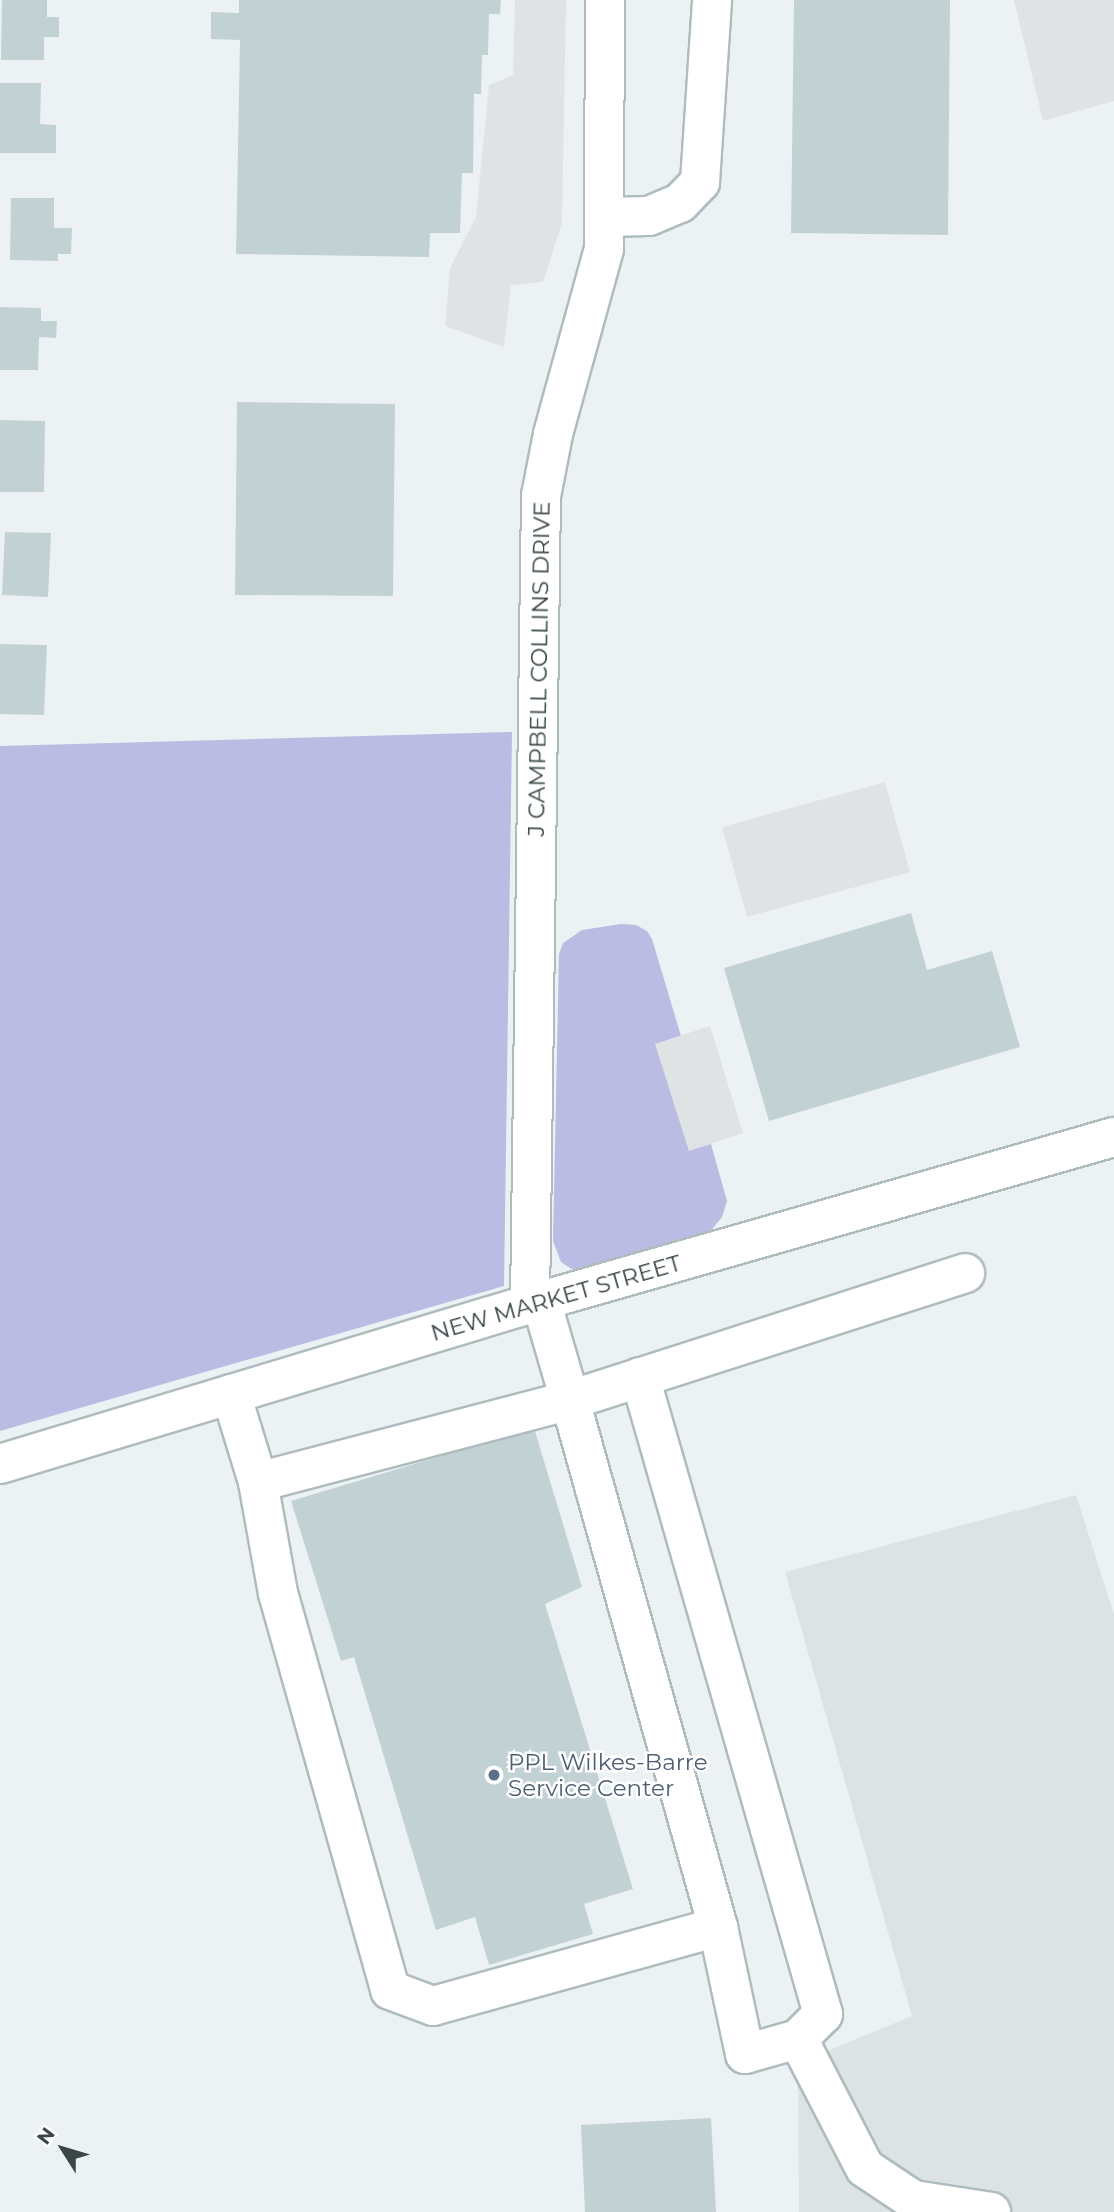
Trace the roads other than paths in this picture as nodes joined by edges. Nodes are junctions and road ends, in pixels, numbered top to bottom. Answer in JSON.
{"nodes":[{"id":1,"x":605,"y":0,"type":"edge"},
{"id":2,"x":712,"y":0,"type":"edge"},
{"id":3,"x":604,"y":217,"type":"junction"},
{"id":4,"x":1114,"y":1137,"type":"edge"},
{"id":5,"x":965,"y":1273,"type":"dead end"},
{"id":6,"x":535,"y":1302,"type":"junction"},
{"id":7,"x":640,"y":1377,"type":"junction"},
{"id":8,"x":231,"y":1394,"type":"junction"},
{"id":9,"x":570,"y":1400,"type":"junction"},
{"id":10,"x":0,"y":1464,"type":"edge"},
{"id":11,"x":258,"y":1482,"type":"junction"},
{"id":12,"x":718,"y":1927,"type":"junction"},
{"id":13,"x":798,"y":2039,"type":"junction"},
{"id":14,"x":991,"y":2212,"type":"edge"}],
"edges":[{"from":1,"to":3,"type":"street","name":"J CAMPBELL COLLINS DRIVE"},
{"from":2,"to":3,"type":"street"},
{"from":3,"to":6,"type":"street","name":"J CAMPBELL COLLINS DRIVE"},
{"from":4,"to":6,"type":"street","name":"NEW MARKET STREET"},
{"from":5,"to":7,"type":"street"},
{"from":6,"to":8,"type":"street","name":"NEW MARKET STREET"},
{"from":6,"to":9,"type":"street","name":"J CAMPBELL COLLINS DRIVE"},
{"from":7,"to":9,"type":"street"},
{"from":7,"to":13,"type":"street"},
{"from":8,"to":10,"type":"street","name":"NEW MARKET STREET"},
{"from":8,"to":11,"type":"street"},
{"from":9,"to":11,"type":"street"},
{"from":9,"to":12,"type":"street","name":"J CAMPBELL COLLINS DRIVE"},
{"from":11,"to":12,"type":"street"},
{"from":12,"to":13,"type":"street","name":"J CAMPBELL COLLINS DRIVE"},
{"from":13,"to":14,"type":"street"}]}
